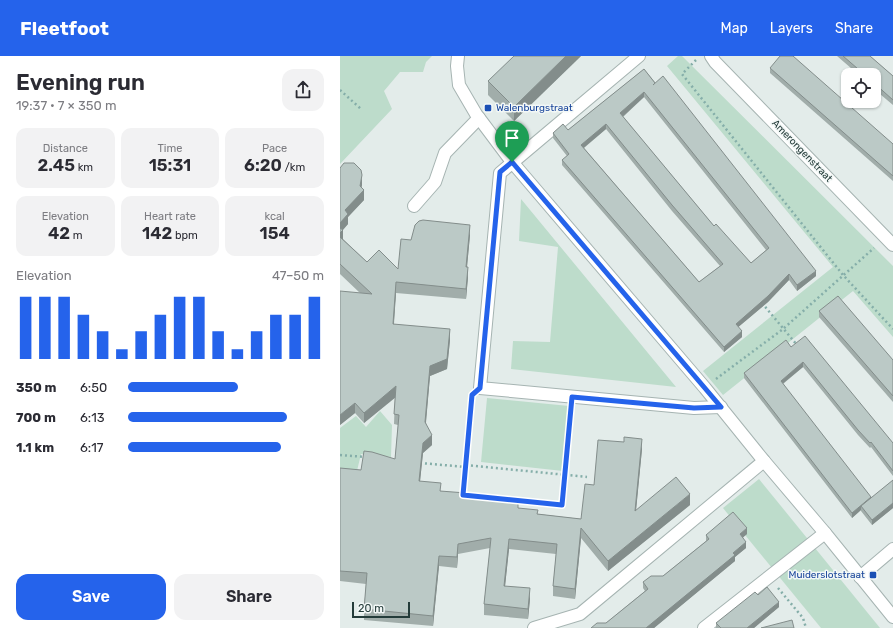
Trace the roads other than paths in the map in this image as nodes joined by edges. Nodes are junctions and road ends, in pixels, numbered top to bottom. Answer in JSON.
{"nodes":[{"id":1,"x":458,"y":56,"type":"edge"},
{"id":2,"x":639,"y":56,"type":"edge"},
{"id":3,"x":716,"y":58,"type":"edge"},
{"id":4,"x":479,"y":118,"type":"junction"},
{"id":5,"x":512,"y":162,"type":"junction"},
{"id":6,"x":414,"y":206,"type":"dead end"},
{"id":7,"x":890,"y":241,"type":"edge"},
{"id":8,"x":721,"y":407,"type":"junction"},
{"id":9,"x":764,"y":461,"type":"junction"},
{"id":10,"x":826,"y":532,"type":"junction"},
{"id":11,"x":893,"y":549,"type":"edge"},
{"id":12,"x":860,"y":577,"type":"junction"},
{"id":13,"x":893,"y":617,"type":"edge"},
{"id":14,"x":534,"y":628,"type":"edge"},
{"id":15,"x":704,"y":628,"type":"edge"}],
"edges":[{"from":1,"to":4,"type":"street"},
{"from":2,"to":5,"type":"street"},
{"from":3,"to":7,"type":"street","name":"Amerongenstraat"},
{"from":4,"to":5,"type":"street"},
{"from":4,"to":6,"type":"street"},
{"from":5,"to":8,"type":"street"},
{"from":5,"to":8,"type":"street"},
{"from":8,"to":9,"type":"street"},
{"from":9,"to":10,"type":"street"},
{"from":9,"to":14,"type":"street"},
{"from":10,"to":12,"type":"street"},
{"from":10,"to":15,"type":"street"},
{"from":11,"to":12,"type":"street"},
{"from":12,"to":13,"type":"street"}]}
